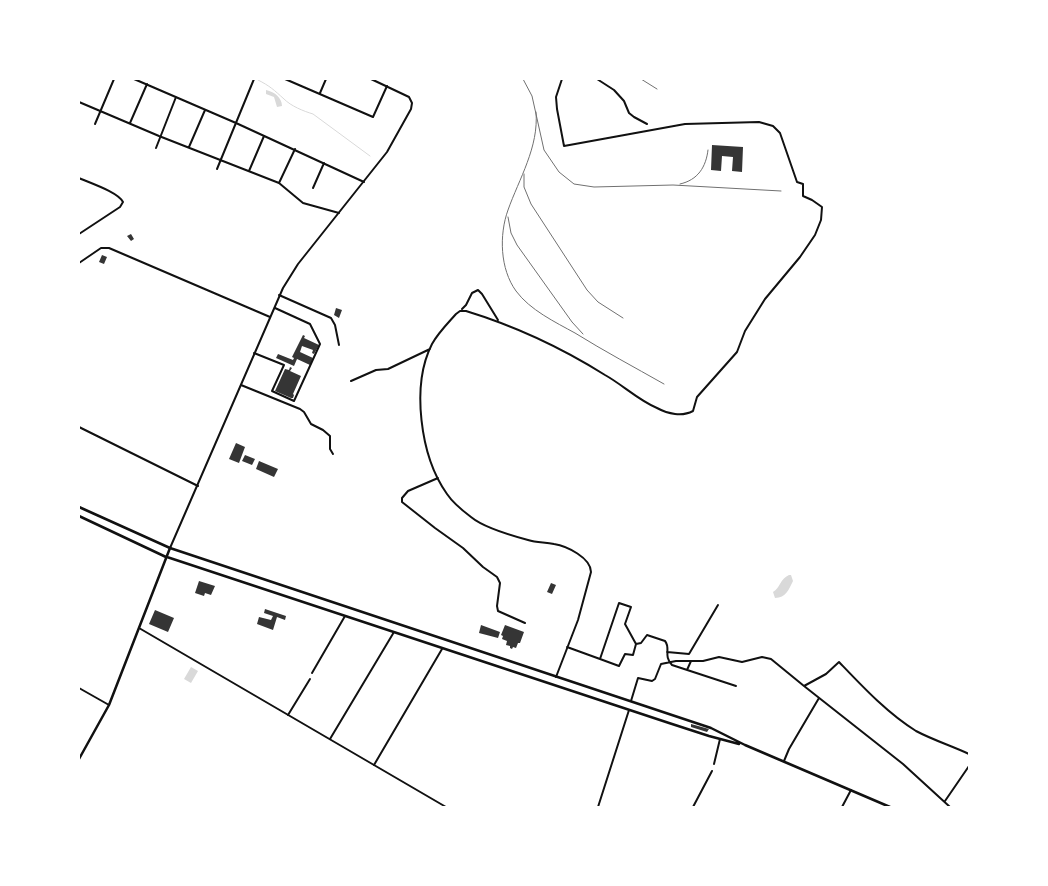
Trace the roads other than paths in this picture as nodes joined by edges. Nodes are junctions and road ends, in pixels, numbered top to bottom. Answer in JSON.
{"nodes":[{"id":1,"x":114,"y":79,"type":"edge"},
{"id":2,"x":134,"y":79,"type":"edge"},
{"id":3,"x":254,"y":79,"type":"edge"},
{"id":4,"x":285,"y":79,"type":"edge"},
{"id":5,"x":326,"y":79,"type":"edge"},
{"id":6,"x":371,"y":79,"type":"edge"},
{"id":7,"x":562,"y":79,"type":"edge"},
{"id":8,"x":597,"y":79,"type":"edge"},
{"id":9,"x":147,"y":84,"type":"junction"},
{"id":10,"x":387,"y":86,"type":"junction"},
{"id":11,"x":319,"y":93,"type":"junction"},
{"id":12,"x":176,"y":97,"type":"junction"},
{"id":13,"x":79,"y":102,"type":"edge"},
{"id":14,"x":100,"y":110,"type":"junction"},
{"id":15,"x":206,"y":110,"type":"junction"},
{"id":16,"x":130,"y":123,"type":"junction"},
{"id":17,"x":236,"y":123,"type":"junction"},
{"id":18,"x":95,"y":124,"type":"dead end"},
{"id":19,"x":647,"y":124,"type":"dead end"},
{"id":20,"x":159,"y":136,"type":"junction"},
{"id":21,"x":264,"y":136,"type":"junction"},
{"id":22,"x":189,"y":147,"type":"junction"},
{"id":23,"x":156,"y":148,"type":"dead end"},
{"id":24,"x":295,"y":149,"type":"junction"},
{"id":25,"x":219,"y":160,"type":"junction"},
{"id":26,"x":324,"y":162,"type":"junction"},
{"id":27,"x":217,"y":169,"type":"dead end"},
{"id":28,"x":248,"y":171,"type":"junction"},
{"id":29,"x":79,"y":178,"type":"edge"},
{"id":30,"x":364,"y":182,"type":"junction"},
{"id":31,"x":279,"y":183,"type":"junction"},
{"id":32,"x":313,"y":188,"type":"dead end"},
{"id":33,"x":340,"y":213,"type":"junction"},
{"id":34,"x":79,"y":234,"type":"edge"},
{"id":35,"x":79,"y":263,"type":"edge"},
{"id":36,"x":279,"y":296,"type":"junction"},
{"id":37,"x":274,"y":308,"type":"junction"},
{"id":38,"x":460,"y":311,"type":"junction"},
{"id":39,"x":270,"y":317,"type":"junction"},
{"id":40,"x":498,"y":320,"type":"junction"},
{"id":41,"x":339,"y":345,"type":"dead end"},
{"id":42,"x":430,"y":349,"type":"junction"},
{"id":43,"x":254,"y":353,"type":"junction"},
{"id":44,"x":351,"y":381,"type":"dead end"},
{"id":45,"x":241,"y":385,"type":"junction"},
{"id":46,"x":79,"y":427,"type":"edge"},
{"id":47,"x":333,"y":454,"type":"dead end"},
{"id":48,"x":438,"y":478,"type":"junction"},
{"id":49,"x":198,"y":486,"type":"junction"},
{"id":50,"x":79,"y":506,"type":"edge"},
{"id":51,"x":79,"y":516,"type":"edge"},
{"id":52,"x":170,"y":548,"type":"junction"},
{"id":53,"x":166,"y":557,"type":"junction"},
{"id":54,"x":718,"y":605,"type":"dead end"},
{"id":55,"x":355,"y":610,"type":"junction"},
{"id":56,"x":345,"y":616,"type":"junction"},
{"id":57,"x":352,"y":618,"type":"junction"},
{"id":58,"x":396,"y":623,"type":"junction"},
{"id":59,"x":525,"y":623,"type":"dead end"},
{"id":60,"x":139,"y":628,"type":"junction"},
{"id":61,"x":394,"y":632,"type":"junction"},
{"id":62,"x":445,"y":640,"type":"junction"},
{"id":63,"x":636,"y":644,"type":"junction"},
{"id":64,"x":567,"y":647,"type":"junction"},
{"id":65,"x":442,"y":648,"type":"junction"},
{"id":66,"x":667,"y":652,"type":"junction"},
{"id":67,"x":600,"y":658,"type":"junction"},
{"id":68,"x":691,"y":661,"type":"junction"},
{"id":69,"x":669,"y":662,"type":"junction"},
{"id":70,"x":686,"y":670,"type":"junction"},
{"id":71,"x":312,"y":673,"type":"dead end"},
{"id":72,"x":556,"y":677,"type":"junction"},
{"id":73,"x":310,"y":679,"type":"dead end"},
{"id":74,"x":554,"y":685,"type":"junction"},
{"id":75,"x":736,"y":686,"type":"dead end"},
{"id":76,"x":804,"y":686,"type":"junction"},
{"id":77,"x":79,"y":688,"type":"edge"},
{"id":78,"x":819,"y":698,"type":"junction"},
{"id":79,"x":631,"y":702,"type":"junction"},
{"id":80,"x":109,"y":705,"type":"junction"},
{"id":81,"x":629,"y":710,"type":"junction"},
{"id":82,"x":288,"y":715,"type":"junction"},
{"id":83,"x":720,"y":739,"type":"junction"},
{"id":84,"x":330,"y":740,"type":"junction"},
{"id":85,"x":745,"y":745,"type":"junction"},
{"id":86,"x":969,"y":754,"type":"edge"},
{"id":87,"x":79,"y":759,"type":"edge"},
{"id":88,"x":784,"y":761,"type":"junction"},
{"id":89,"x":714,"y":764,"type":"dead end"},
{"id":90,"x":374,"y":765,"type":"junction"},
{"id":91,"x":969,"y":766,"type":"edge"},
{"id":92,"x":712,"y":771,"type":"dead end"},
{"id":93,"x":851,"y":790,"type":"junction"},
{"id":94,"x":944,"y":802,"type":"junction"},
{"id":95,"x":446,"y":807,"type":"edge"},
{"id":96,"x":598,"y":807,"type":"edge"},
{"id":97,"x":693,"y":807,"type":"edge"},
{"id":98,"x":842,"y":807,"type":"edge"},
{"id":99,"x":890,"y":807,"type":"edge"},
{"id":100,"x":950,"y":807,"type":"edge"}],
"edges":[{"from":1,"to":14,"type":"street"},
{"from":2,"to":9,"type":"street"},
{"from":3,"to":17,"type":"street"},
{"from":4,"to":11,"type":"street"},
{"from":5,"to":11,"type":"street"},
{"from":6,"to":10,"type":"street"},
{"from":7,"to":40,"type":"street"},
{"from":8,"to":19,"type":"street"},
{"from":9,"to":12,"type":"street"},
{"from":9,"to":16,"type":"street"},
{"from":10,"to":11,"type":"street"},
{"from":10,"to":30,"type":"street"},
{"from":12,"to":15,"type":"street"},
{"from":12,"to":20,"type":"street"},
{"from":13,"to":14,"type":"street"},
{"from":14,"to":16,"type":"street"},
{"from":14,"to":18,"type":"street"},
{"from":15,"to":17,"type":"street"},
{"from":15,"to":22,"type":"street"},
{"from":16,"to":20,"type":"street"},
{"from":17,"to":21,"type":"street"},
{"from":17,"to":25,"type":"street"},
{"from":20,"to":22,"type":"street"},
{"from":20,"to":23,"type":"street"},
{"from":21,"to":24,"type":"street"},
{"from":21,"to":28,"type":"street"},
{"from":22,"to":25,"type":"street"},
{"from":24,"to":26,"type":"street"},
{"from":24,"to":31,"type":"street"},
{"from":25,"to":27,"type":"street"},
{"from":25,"to":28,"type":"street"},
{"from":26,"to":30,"type":"street"},
{"from":26,"to":32,"type":"street"},
{"from":28,"to":31,"type":"street"},
{"from":29,"to":34,"type":"street"},
{"from":30,"to":33,"type":"street"},
{"from":31,"to":33,"type":"street"},
{"from":33,"to":36,"type":"street"},
{"from":35,"to":39,"type":"street"},
{"from":36,"to":37,"type":"street"},
{"from":36,"to":41,"type":"street"},
{"from":37,"to":39,"type":"street"},
{"from":37,"to":43,"type":"street"},
{"from":38,"to":40,"type":"street"},
{"from":38,"to":40,"type":"street"},
{"from":38,"to":42,"type":"street"},
{"from":39,"to":43,"type":"street"},
{"from":42,"to":44,"type":"street"},
{"from":42,"to":48,"type":"street"},
{"from":43,"to":45,"type":"street"},
{"from":45,"to":47,"type":"street"},
{"from":45,"to":49,"type":"street"},
{"from":46,"to":49,"type":"street"},
{"from":48,"to":59,"type":"street"},
{"from":48,"to":64,"type":"street"},
{"from":49,"to":52,"type":"street"},
{"from":50,"to":52,"type":"main road"},
{"from":51,"to":53,"type":"main road"},
{"from":52,"to":53,"type":"main road"},
{"from":52,"to":55,"type":"main road"},
{"from":53,"to":56,"type":"main road"},
{"from":53,"to":60,"type":"main road"},
{"from":54,"to":66,"type":"street"},
{"from":55,"to":57,"type":"main road"},
{"from":55,"to":58,"type":"main road"},
{"from":56,"to":57,"type":"main road"},
{"from":56,"to":71,"type":"street"},
{"from":57,"to":61,"type":"main road"},
{"from":58,"to":61,"type":"main road"},
{"from":58,"to":62,"type":"main road"},
{"from":60,"to":80,"type":"main road"},
{"from":60,"to":82,"type":"street"},
{"from":61,"to":65,"type":"main road"},
{"from":61,"to":84,"type":"street"},
{"from":62,"to":65,"type":"main road"},
{"from":62,"to":72,"type":"main road"},
{"from":63,"to":66,"type":"street"},
{"from":63,"to":67,"type":"street"},
{"from":63,"to":67,"type":"street"},
{"from":64,"to":67,"type":"street"},
{"from":64,"to":72,"type":"street"},
{"from":65,"to":74,"type":"main road"},
{"from":65,"to":90,"type":"street"},
{"from":66,"to":69,"type":"street"},
{"from":68,"to":69,"type":"street"},
{"from":68,"to":70,"type":"street"},
{"from":68,"to":76,"type":"street"},
{"from":69,"to":70,"type":"street"},
{"from":69,"to":79,"type":"street"},
{"from":70,"to":75,"type":"street"},
{"from":72,"to":74,"type":"main road"},
{"from":72,"to":79,"type":"main road"},
{"from":73,"to":82,"type":"street"},
{"from":74,"to":81,"type":"main road"},
{"from":76,"to":78,"type":"street"},
{"from":76,"to":86,"type":"street"},
{"from":77,"to":80,"type":"street"},
{"from":78,"to":88,"type":"street"},
{"from":78,"to":94,"type":"street"},
{"from":79,"to":81,"type":"main road"},
{"from":79,"to":85,"type":"main road"},
{"from":80,"to":87,"type":"main road"},
{"from":81,"to":83,"type":"main road"},
{"from":81,"to":96,"type":"street"},
{"from":82,"to":84,"type":"street"},
{"from":83,"to":85,"type":"main road"},
{"from":83,"to":89,"type":"street"},
{"from":84,"to":90,"type":"street"},
{"from":85,"to":88,"type":"main road"},
{"from":88,"to":93,"type":"main road"},
{"from":90,"to":95,"type":"street"},
{"from":91,"to":94,"type":"street"},
{"from":92,"to":97,"type":"street"},
{"from":93,"to":98,"type":"street"},
{"from":93,"to":99,"type":"main road"},
{"from":94,"to":100,"type":"street"}]}
